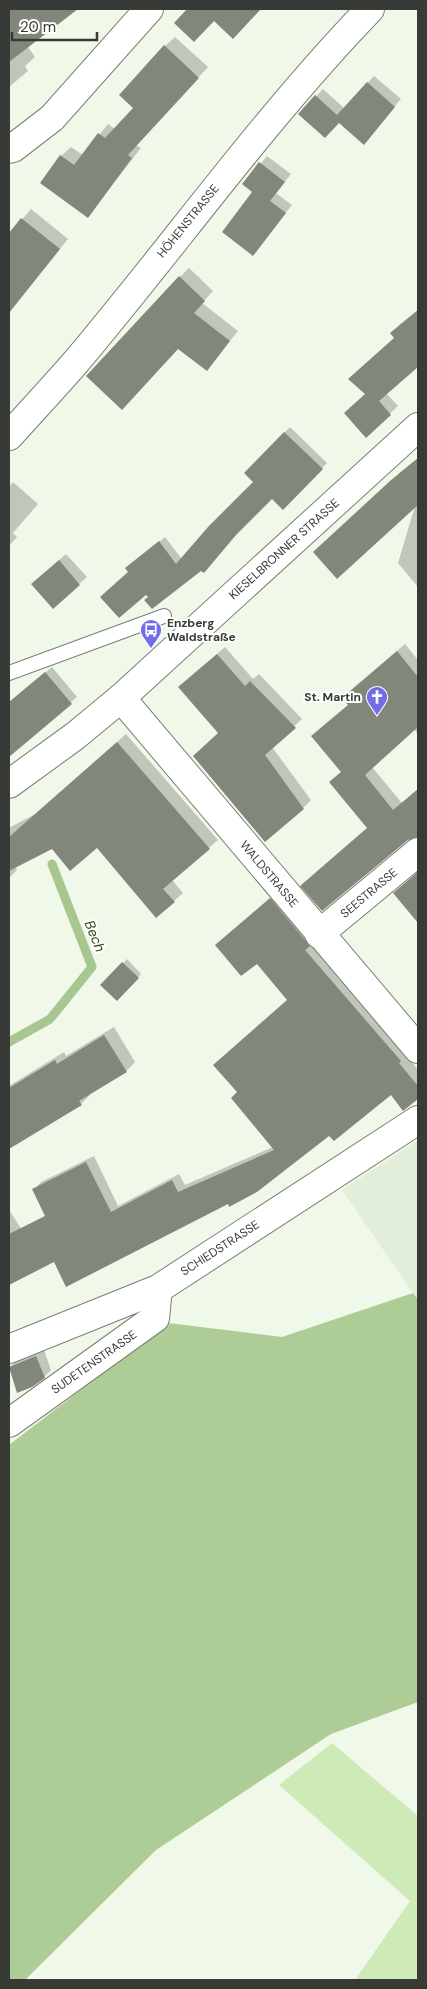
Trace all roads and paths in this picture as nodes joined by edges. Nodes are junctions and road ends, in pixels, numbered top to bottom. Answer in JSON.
{"nodes":[{"id":1,"x":149,"y":9,"type":"edge"},
{"id":2,"x":370,"y":9,"type":"edge"},
{"id":3,"x":9,"y":149,"type":"edge"},
{"id":4,"x":418,"y":427,"type":"edge"},
{"id":5,"x":9,"y":436,"type":"edge"},
{"id":6,"x":164,"y":616,"type":"dead end"},
{"id":7,"x":9,"y":673,"type":"edge"},
{"id":8,"x":121,"y":698,"type":"junction"},
{"id":9,"x":9,"y":784,"type":"edge"},
{"id":10,"x":418,"y":852,"type":"edge"},
{"id":11,"x":319,"y":934,"type":"junction"},
{"id":12,"x":418,"y":1049,"type":"edge"},
{"id":13,"x":418,"y":1120,"type":"edge"},
{"id":14,"x":158,"y":1289,"type":"junction"},
{"id":15,"x":9,"y":1349,"type":"edge"},
{"id":16,"x":9,"y":1423,"type":"edge"}],
"edges":[{"from":1,"to":3,"type":"street"},
{"from":2,"to":5,"type":"street","name":"HÖHENSTRASSE"},
{"from":4,"to":8,"type":"street","name":"KIESELBRONNER STRASSE"},
{"from":6,"to":7,"type":"lane"},
{"from":8,"to":9,"type":"street","name":"KIESELBRONNER STRASSE"},
{"from":8,"to":11,"type":"street","name":"WALDSTRASSE"},
{"from":10,"to":11,"type":"street","name":"SEESTRASSE"},
{"from":11,"to":12,"type":"street","name":"WALDSTRASSE"},
{"from":13,"to":14,"type":"street","name":"SCHIEDSTRASSE"},
{"from":14,"to":15,"type":"street","name":"SCHIEDSTRASSE"},
{"from":14,"to":16,"type":"street","name":"SUDETENSTRASSE"}]}
